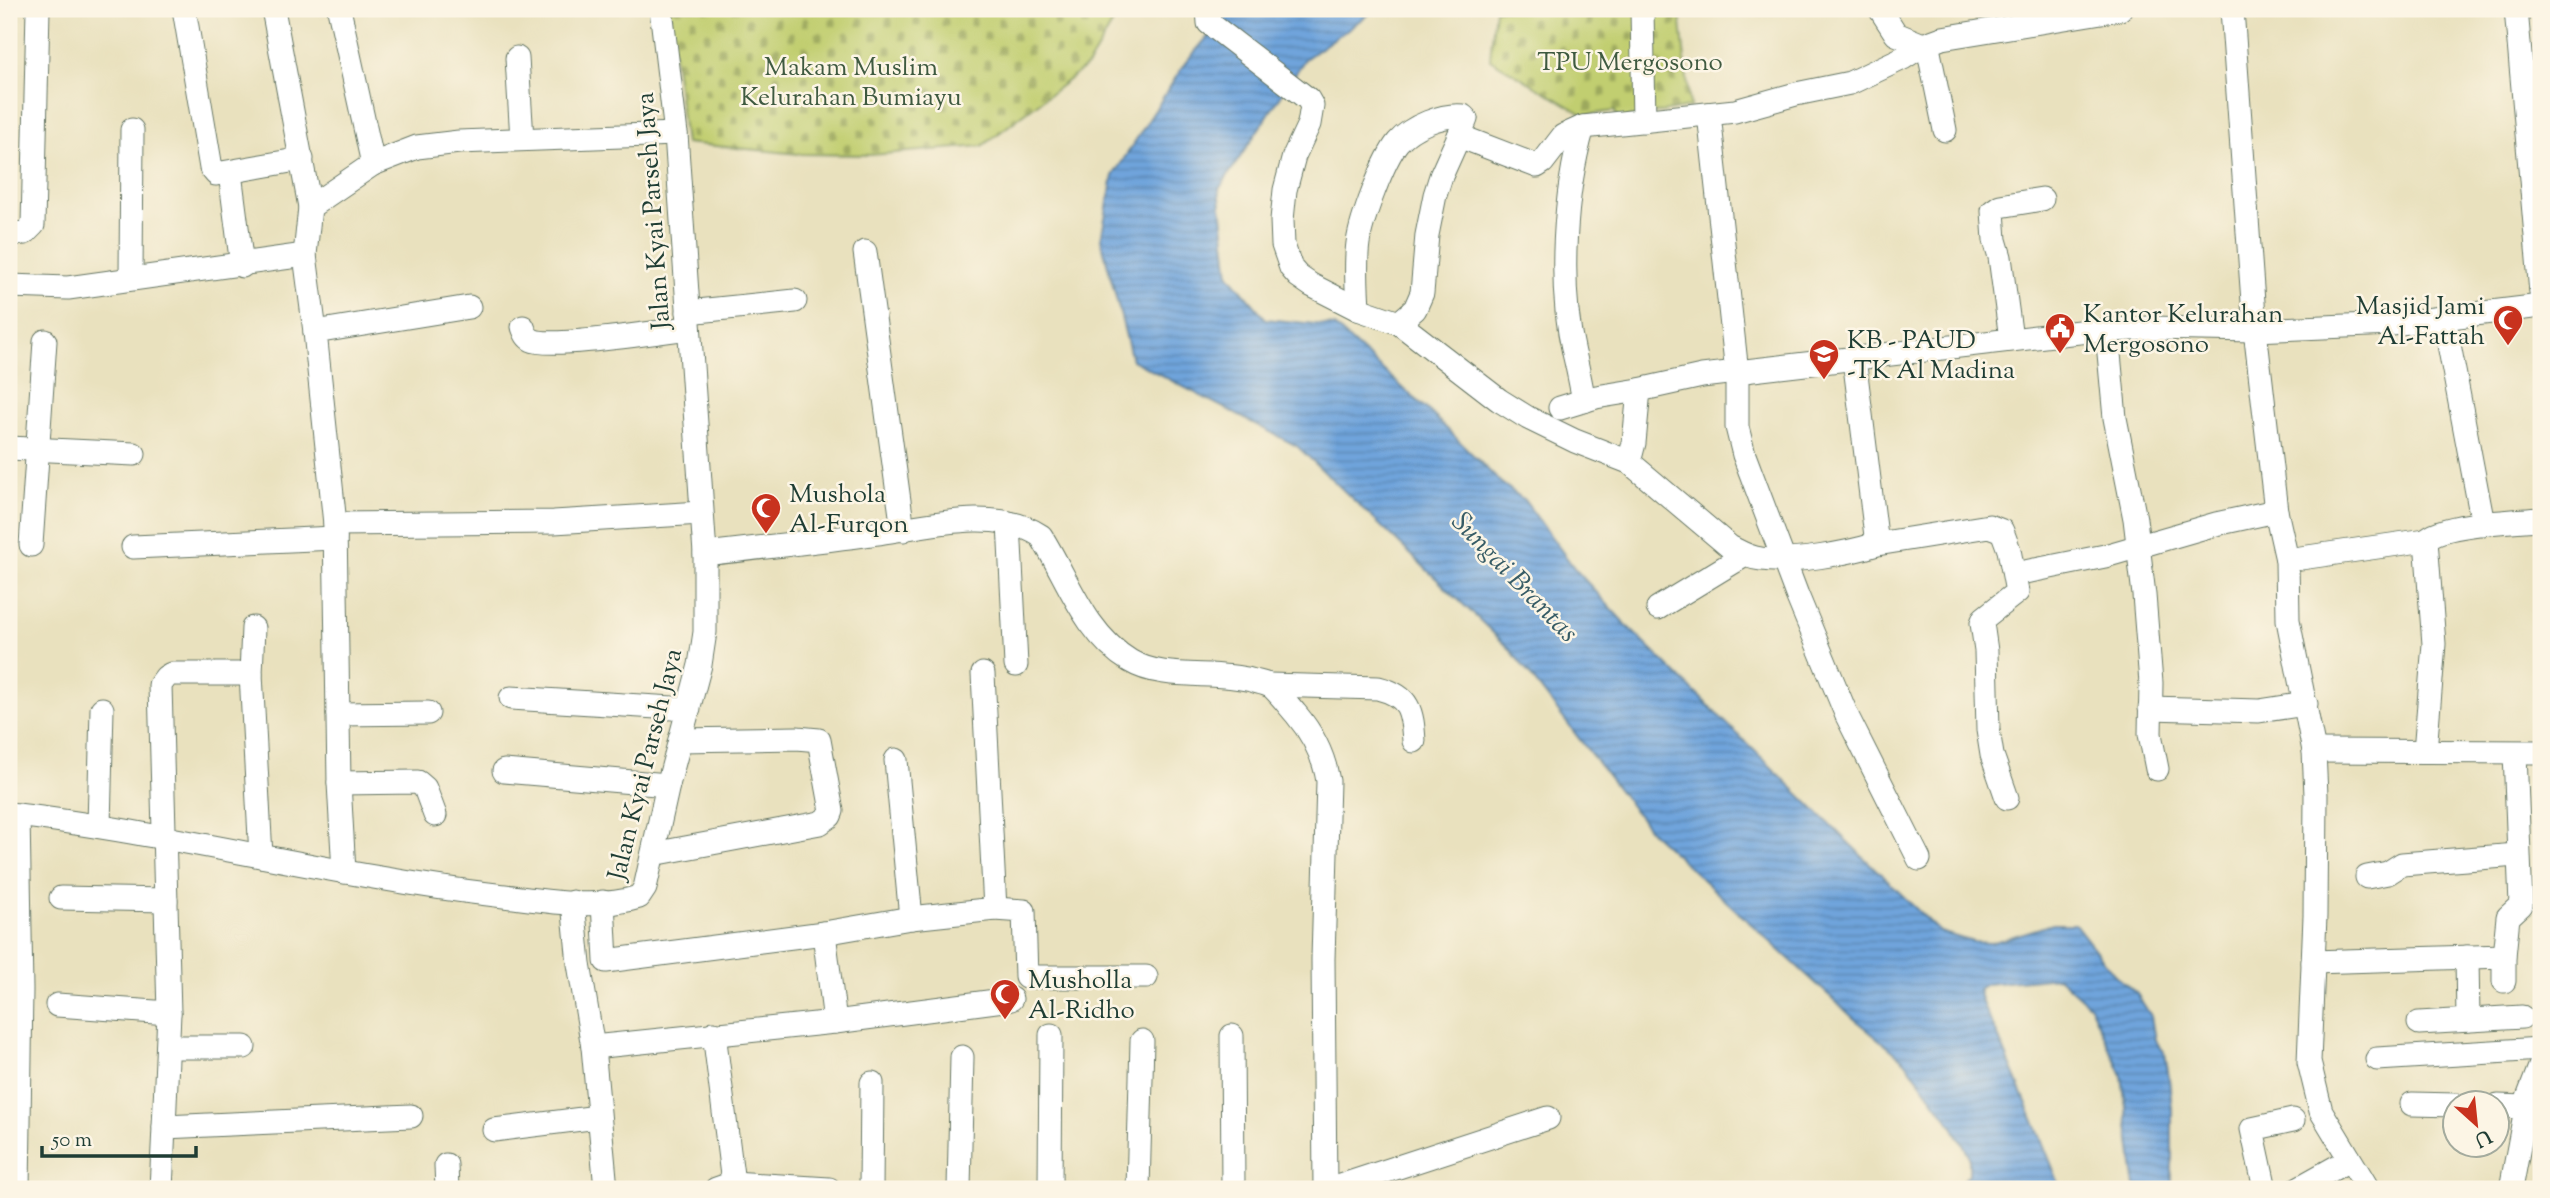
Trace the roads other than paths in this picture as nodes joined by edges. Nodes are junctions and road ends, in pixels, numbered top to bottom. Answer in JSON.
{"nodes":[{"id":1,"x":38,"y":9,"type":"edge"},
{"id":2,"x":184,"y":9,"type":"edge"},
{"id":3,"x":273,"y":9,"type":"edge"},
{"id":4,"x":339,"y":9,"type":"edge"},
{"id":5,"x":661,"y":9,"type":"edge"},
{"id":6,"x":1642,"y":9,"type":"edge"},
{"id":7,"x":1880,"y":9,"type":"edge"},
{"id":8,"x":2120,"y":9,"type":"edge"},
{"id":9,"x":2232,"y":9,"type":"edge"},
{"id":10,"x":2516,"y":9,"type":"edge"},
{"id":11,"x":1209,"y":16,"type":"edge"},
{"id":12,"x":2031,"y":16,"type":"edge"},
{"id":13,"x":1923,"y":45,"type":"junction"},
{"id":14,"x":517,"y":58,"type":"dead end"},
{"id":15,"x":1709,"y":114,"type":"junction"},
{"id":16,"x":1644,"y":121,"type":"junction"},
{"id":17,"x":1583,"y":127,"type":"junction"},
{"id":18,"x":132,"y":130,"type":"dead end"},
{"id":19,"x":1945,"y":130,"type":"dead end"},
{"id":20,"x":676,"y":134,"type":"junction"},
{"id":21,"x":1459,"y":136,"type":"junction"},
{"id":22,"x":522,"y":139,"type":"junction"},
{"id":23,"x":302,"y":159,"type":"junction"},
{"id":24,"x":373,"y":164,"type":"junction"},
{"id":25,"x":230,"y":173,"type":"junction"},
{"id":26,"x":2536,"y":192,"type":"edge"},
{"id":27,"x":2042,"y":200,"type":"dead end"},
{"id":28,"x":310,"y":207,"type":"junction"},
{"id":29,"x":9,"y":234,"type":"edge"},
{"id":30,"x":865,"y":252,"type":"dead end"},
{"id":31,"x":305,"y":255,"type":"junction"},
{"id":32,"x":242,"y":266,"type":"junction"},
{"id":33,"x":131,"y":278,"type":"junction"},
{"id":34,"x":9,"y":286,"type":"edge"},
{"id":35,"x":2541,"y":293,"type":"edge"},
{"id":36,"x":795,"y":301,"type":"dead end"},
{"id":37,"x":2541,"y":306,"type":"edge"},
{"id":38,"x":469,"y":307,"type":"dead end"},
{"id":39,"x":1358,"y":309,"type":"junction"},
{"id":40,"x":2444,"y":318,"type":"junction"},
{"id":41,"x":688,"y":321,"type":"junction"},
{"id":42,"x":1399,"y":323,"type":"junction"},
{"id":43,"x":523,"y":327,"type":"dead end"},
{"id":44,"x":2255,"y":330,"type":"junction"},
{"id":45,"x":315,"y":332,"type":"junction"},
{"id":46,"x":2107,"y":332,"type":"junction"},
{"id":47,"x":2011,"y":339,"type":"junction"},
{"id":48,"x":45,"y":341,"type":"dead end"},
{"id":49,"x":1854,"y":358,"type":"junction"},
{"id":50,"x":1737,"y":373,"type":"junction"},
{"id":51,"x":1639,"y":390,"type":"junction"},
{"id":52,"x":1584,"y":401,"type":"junction"},
{"id":53,"x":1560,"y":408,"type":"dead end"},
{"id":54,"x":9,"y":448,"type":"edge"},
{"id":55,"x":37,"y":449,"type":"junction"},
{"id":56,"x":134,"y":454,"type":"dead end"},
{"id":57,"x":1629,"y":462,"type":"junction"},
{"id":58,"x":2276,"y":511,"type":"junction"},
{"id":59,"x":701,"y":513,"type":"junction"},
{"id":60,"x":2541,"y":519,"type":"edge"},
{"id":61,"x":1009,"y":523,"type":"junction"},
{"id":62,"x":2483,"y":524,"type":"junction"},
{"id":63,"x":903,"y":530,"type":"junction"},
{"id":64,"x":335,"y":531,"type":"junction"},
{"id":65,"x":2426,"y":540,"type":"junction"},
{"id":66,"x":1877,"y":544,"type":"junction"},
{"id":67,"x":31,"y":545,"type":"dead end"},
{"id":68,"x":133,"y":547,"type":"dead end"},
{"id":69,"x":2138,"y":547,"type":"junction"},
{"id":70,"x":705,"y":555,"type":"junction"},
{"id":71,"x":1745,"y":555,"type":"junction"},
{"id":72,"x":1784,"y":560,"type":"junction"},
{"id":73,"x":2287,"y":560,"type":"junction"},
{"id":74,"x":2015,"y":574,"type":"junction"},
{"id":75,"x":1658,"y":608,"type":"dead end"},
{"id":76,"x":253,"y":628,"type":"dead end"},
{"id":77,"x":1016,"y":665,"type":"dead end"},
{"id":78,"x":251,"y":674,"type":"junction"},
{"id":79,"x":983,"y":674,"type":"dead end"},
{"id":80,"x":1269,"y":685,"type":"junction"},
{"id":81,"x":511,"y":698,"type":"dead end"},
{"id":82,"x":2306,"y":705,"type":"junction"},
{"id":83,"x":2150,"y":708,"type":"junction"},
{"id":84,"x":102,"y":709,"type":"dead end"},
{"id":85,"x":689,"y":709,"type":"junction"},
{"id":86,"x":428,"y":713,"type":"dead end"},
{"id":87,"x":338,"y":714,"type":"junction"},
{"id":88,"x":680,"y":740,"type":"junction"},
{"id":89,"x":1414,"y":741,"type":"dead end"},
{"id":90,"x":2314,"y":751,"type":"junction"},
{"id":91,"x":2425,"y":751,"type":"junction"},
{"id":92,"x":2541,"y":752,"type":"edge"},
{"id":93,"x":2515,"y":753,"type":"junction"},
{"id":94,"x":896,"y":760,"type":"dead end"},
{"id":95,"x":2157,"y":769,"type":"dead end"},
{"id":96,"x":504,"y":772,"type":"dead end"},
{"id":97,"x":339,"y":783,"type":"junction"},
{"id":98,"x":668,"y":785,"type":"junction"},
{"id":99,"x":2007,"y":798,"type":"dead end"},
{"id":100,"x":13,"y":815,"type":"edge"},
{"id":101,"x":435,"y":815,"type":"dead end"},
{"id":102,"x":99,"y":826,"type":"junction"},
{"id":103,"x":166,"y":839,"type":"junction"},
{"id":104,"x":653,"y":854,"type":"junction"},
{"id":105,"x":2517,"y":855,"type":"junction"},
{"id":106,"x":261,"y":856,"type":"junction"},
{"id":107,"x":1919,"y":859,"type":"dead end"},
{"id":108,"x":344,"y":872,"type":"junction"},
{"id":109,"x":2367,"y":877,"type":"dead end"},
{"id":110,"x":61,"y":898,"type":"dead end"},
{"id":111,"x":166,"y":900,"type":"junction"},
{"id":112,"x":573,"y":902,"type":"junction"},
{"id":113,"x":603,"y":902,"type":"junction"},
{"id":114,"x":995,"y":909,"type":"junction"},
{"id":115,"x":911,"y":918,"type":"junction"},
{"id":116,"x":824,"y":933,"type":"junction"},
{"id":117,"x":2504,"y":956,"type":"junction"},
{"id":118,"x":2467,"y":957,"type":"junction"},
{"id":119,"x":606,"y":961,"type":"junction"},
{"id":120,"x":2313,"y":962,"type":"junction"},
{"id":121,"x":579,"y":964,"type":"junction"},
{"id":122,"x":1146,"y":977,"type":"dead end"},
{"id":123,"x":2504,"y":981,"type":"dead end"},
{"id":124,"x":1011,"y":999,"type":"dead end"},
{"id":125,"x":57,"y":1005,"type":"dead end"},
{"id":126,"x":169,"y":1013,"type":"junction"},
{"id":127,"x":2522,"y":1017,"type":"dead end"},
{"id":128,"x":2468,"y":1020,"type":"junction"},
{"id":129,"x":835,"y":1022,"type":"junction"},
{"id":130,"x":2419,"y":1023,"type":"dead end"},
{"id":131,"x":714,"y":1033,"type":"junction"},
{"id":132,"x":1051,"y":1035,"type":"dead end"},
{"id":133,"x":1232,"y":1037,"type":"dead end"},
{"id":134,"x":1142,"y":1041,"type":"dead end"},
{"id":135,"x":168,"y":1046,"type":"junction"},
{"id":136,"x":244,"y":1047,"type":"dead end"},
{"id":137,"x":593,"y":1047,"type":"junction"},
{"id":138,"x":2541,"y":1049,"type":"edge"},
{"id":139,"x":962,"y":1056,"type":"dead end"},
{"id":140,"x":2377,"y":1059,"type":"dead end"},
{"id":141,"x":2541,"y":1065,"type":"edge"},
{"id":142,"x":872,"y":1083,"type":"dead end"},
{"id":143,"x":2412,"y":1104,"type":"dead end"},
{"id":144,"x":2442,"y":1105,"type":"edge"},
{"id":145,"x":2512,"y":1107,"type":"edge"},
{"id":146,"x":2526,"y":1107,"type":"junction"},
{"id":147,"x":411,"y":1116,"type":"dead end"},
{"id":148,"x":598,"y":1117,"type":"junction"},
{"id":149,"x":1548,"y":1118,"type":"dead end"},
{"id":150,"x":2293,"y":1120,"type":"dead end"},
{"id":151,"x":164,"y":1127,"type":"junction"},
{"id":152,"x":494,"y":1130,"type":"dead end"},
{"id":153,"x":2349,"y":1160,"type":"junction"},
{"id":154,"x":446,"y":1165,"type":"dead end"},
{"id":155,"x":725,"y":1186,"type":"edge"},
{"id":156,"x":18,"y":1189,"type":"edge"},
{"id":157,"x":161,"y":1189,"type":"edge"},
{"id":158,"x":447,"y":1189,"type":"edge"},
{"id":159,"x":606,"y":1189,"type":"edge"},
{"id":160,"x":829,"y":1189,"type":"edge"},
{"id":161,"x":871,"y":1189,"type":"edge"},
{"id":162,"x":959,"y":1189,"type":"edge"},
{"id":163,"x":1049,"y":1189,"type":"edge"},
{"id":164,"x":1138,"y":1189,"type":"edge"},
{"id":165,"x":1233,"y":1189,"type":"edge"},
{"id":166,"x":1325,"y":1189,"type":"edge"},
{"id":167,"x":1331,"y":1189,"type":"edge"},
{"id":168,"x":2265,"y":1189,"type":"edge"},
{"id":169,"x":2297,"y":1189,"type":"edge"},
{"id":170,"x":2368,"y":1189,"type":"edge"},
{"id":171,"x":2511,"y":1189,"type":"edge"}],
"edges":[{"from":1,"to":29,"type":"street"},
{"from":2,"to":25,"type":"street"},
{"from":3,"to":23,"type":"street"},
{"from":4,"to":24,"type":"street"},
{"from":5,"to":20,"type":"street","name":"Jalan Kyai Parseh Jaya"},
{"from":6,"to":16,"type":"street"},
{"from":7,"to":13,"type":"street"},
{"from":8,"to":12,"type":"street"},
{"from":9,"to":44,"type":"street"},
{"from":10,"to":26,"type":"street"},
{"from":11,"to":39,"type":"street"},
{"from":12,"to":13,"type":"street"},
{"from":13,"to":15,"type":"street"},
{"from":13,"to":19,"type":"street"},
{"from":14,"to":22,"type":"street"},
{"from":15,"to":16,"type":"street"},
{"from":15,"to":50,"type":"street"},
{"from":16,"to":17,"type":"street"},
{"from":17,"to":21,"type":"street"},
{"from":17,"to":52,"type":"street"},
{"from":18,"to":33,"type":"street"},
{"from":20,"to":22,"type":"street"},
{"from":20,"to":41,"type":"street","name":"Jalan Kyai Parseh Jaya"},
{"from":21,"to":39,"type":"street"},
{"from":21,"to":42,"type":"street"},
{"from":22,"to":24,"type":"street"},
{"from":23,"to":25,"type":"street"},
{"from":23,"to":28,"type":"street"},
{"from":24,"to":28,"type":"street"},
{"from":25,"to":32,"type":"street"},
{"from":26,"to":35,"type":"street"},
{"from":27,"to":47,"type":"street"},
{"from":28,"to":31,"type":"street"},
{"from":30,"to":63,"type":"street"},
{"from":31,"to":32,"type":"street"},
{"from":31,"to":45,"type":"street"},
{"from":32,"to":33,"type":"street"},
{"from":33,"to":34,"type":"street"},
{"from":36,"to":41,"type":"street"},
{"from":37,"to":40,"type":"street"},
{"from":38,"to":45,"type":"street"},
{"from":39,"to":42,"type":"street"},
{"from":40,"to":44,"type":"street"},
{"from":40,"to":62,"type":"street"},
{"from":41,"to":43,"type":"street"},
{"from":41,"to":59,"type":"street","name":"Jalan Kyai Parseh Jaya"},
{"from":42,"to":57,"type":"street"},
{"from":44,"to":46,"type":"street"},
{"from":44,"to":58,"type":"street"},
{"from":45,"to":64,"type":"street"},
{"from":46,"to":47,"type":"street"},
{"from":46,"to":69,"type":"street"},
{"from":47,"to":49,"type":"street"},
{"from":48,"to":55,"type":"street"},
{"from":49,"to":50,"type":"street"},
{"from":49,"to":66,"type":"street"},
{"from":50,"to":51,"type":"street"},
{"from":50,"to":72,"type":"street"},
{"from":51,"to":52,"type":"street"},
{"from":51,"to":57,"type":"street"},
{"from":52,"to":53,"type":"street"},
{"from":54,"to":55,"type":"street"},
{"from":55,"to":56,"type":"street"},
{"from":55,"to":67,"type":"street"},
{"from":57,"to":71,"type":"street"},
{"from":58,"to":69,"type":"street"},
{"from":58,"to":73,"type":"street"},
{"from":59,"to":64,"type":"street"},
{"from":59,"to":70,"type":"street","name":"Jalan Kyai Parseh Jaya"},
{"from":60,"to":62,"type":"street"},
{"from":61,"to":63,"type":"street"},
{"from":61,"to":77,"type":"street"},
{"from":61,"to":80,"type":"street"},
{"from":62,"to":65,"type":"street"},
{"from":63,"to":70,"type":"street"},
{"from":64,"to":68,"type":"street"},
{"from":64,"to":87,"type":"street"},
{"from":65,"to":73,"type":"street"},
{"from":65,"to":91,"type":"street"},
{"from":66,"to":72,"type":"street"},
{"from":66,"to":74,"type":"street"},
{"from":69,"to":74,"type":"street"},
{"from":69,"to":83,"type":"street"},
{"from":70,"to":85,"type":"street","name":"Jalan Kyai Parseh Jaya"},
{"from":71,"to":72,"type":"street"},
{"from":71,"to":75,"type":"street"},
{"from":72,"to":107,"type":"street"},
{"from":73,"to":82,"type":"street"},
{"from":74,"to":99,"type":"street"},
{"from":76,"to":78,"type":"street"},
{"from":78,"to":103,"type":"street"},
{"from":78,"to":106,"type":"street"},
{"from":79,"to":114,"type":"street"},
{"from":80,"to":89,"type":"street"},
{"from":80,"to":166,"type":"street"},
{"from":81,"to":85,"type":"street"},
{"from":82,"to":83,"type":"street"},
{"from":82,"to":90,"type":"street"},
{"from":83,"to":95,"type":"street"},
{"from":84,"to":102,"type":"street"},
{"from":85,"to":88,"type":"street","name":"Jalan Kyai Parseh Jaya"},
{"from":86,"to":87,"type":"street"},
{"from":87,"to":97,"type":"street"},
{"from":88,"to":98,"type":"street","name":"Jalan Kyai Parseh Jaya"},
{"from":88,"to":104,"type":"street"},
{"from":90,"to":91,"type":"street"},
{"from":90,"to":120,"type":"street"},
{"from":91,"to":93,"type":"street"},
{"from":92,"to":93,"type":"street"},
{"from":93,"to":105,"type":"street"},
{"from":94,"to":115,"type":"street"},
{"from":96,"to":98,"type":"street"},
{"from":97,"to":101,"type":"street"},
{"from":97,"to":108,"type":"street"},
{"from":98,"to":104,"type":"street","name":"Jalan Kyai Parseh Jaya"},
{"from":100,"to":102,"type":"street","name":"Jalan Kyai Parseh Jaya"},
{"from":100,"to":156,"type":"street"},
{"from":102,"to":103,"type":"street","name":"Jalan Kyai Parseh Jaya"},
{"from":103,"to":106,"type":"street","name":"Jalan Kyai Parseh Jaya"},
{"from":103,"to":111,"type":"street"},
{"from":104,"to":113,"type":"street","name":"Jalan Kyai Parseh Jaya"},
{"from":105,"to":109,"type":"street"},
{"from":105,"to":117,"type":"street"},
{"from":106,"to":108,"type":"street","name":"Jalan Kyai Parseh Jaya"},
{"from":108,"to":112,"type":"street","name":"Jalan Kyai Parseh Jaya"},
{"from":110,"to":111,"type":"street"},
{"from":111,"to":126,"type":"street"},
{"from":112,"to":113,"type":"street","name":"Jalan Kyai Parseh Jaya"},
{"from":112,"to":121,"type":"street"},
{"from":113,"to":119,"type":"street"},
{"from":114,"to":115,"type":"street"},
{"from":114,"to":122,"type":"street"},
{"from":115,"to":116,"type":"street"},
{"from":116,"to":119,"type":"street"},
{"from":116,"to":129,"type":"street"},
{"from":117,"to":118,"type":"street"},
{"from":117,"to":123,"type":"street"},
{"from":118,"to":120,"type":"street"},
{"from":118,"to":128,"type":"street"},
{"from":119,"to":121,"type":"street"},
{"from":120,"to":153,"type":"street"},
{"from":121,"to":137,"type":"street"},
{"from":124,"to":129,"type":"street"},
{"from":125,"to":126,"type":"street"},
{"from":126,"to":135,"type":"street"},
{"from":127,"to":128,"type":"street"},
{"from":128,"to":130,"type":"street"},
{"from":129,"to":131,"type":"street"},
{"from":131,"to":137,"type":"street"},
{"from":131,"to":155,"type":"street"},
{"from":132,"to":163,"type":"street"},
{"from":133,"to":165,"type":"street"},
{"from":134,"to":164,"type":"street"},
{"from":135,"to":136,"type":"street"},
{"from":135,"to":151,"type":"street"},
{"from":137,"to":148,"type":"street"},
{"from":138,"to":140,"type":"street"},
{"from":139,"to":162,"type":"street"},
{"from":141,"to":146,"type":"street"},
{"from":142,"to":161,"type":"street"},
{"from":143,"to":144,"type":"street"},
{"from":145,"to":146,"type":"street"},
{"from":146,"to":171,"type":"street"},
{"from":147,"to":151,"type":"street"},
{"from":148,"to":152,"type":"street"},
{"from":148,"to":159,"type":"street"},
{"from":149,"to":167,"type":"street"},
{"from":150,"to":168,"type":"street"},
{"from":151,"to":157,"type":"street"},
{"from":153,"to":169,"type":"street"},
{"from":153,"to":170,"type":"street"},
{"from":154,"to":158,"type":"street"},
{"from":155,"to":160,"type":"street"}]}
